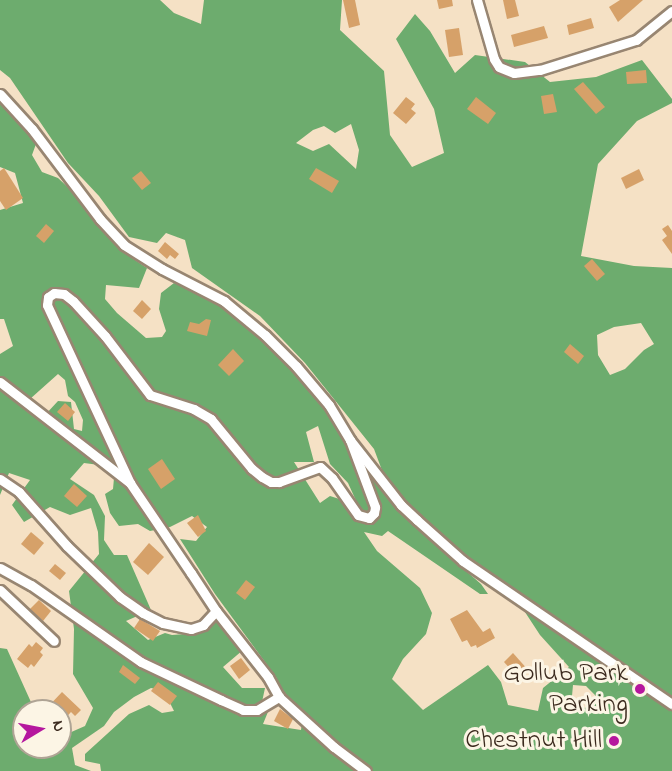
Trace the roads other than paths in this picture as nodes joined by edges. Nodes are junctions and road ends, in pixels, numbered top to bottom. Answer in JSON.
{"nodes":[{"id":1,"x":477,"y":0,"type":"edge"},
{"id":2,"x":672,"y":11,"type":"edge"},
{"id":3,"x":0,"y":94,"type":"edge"},
{"id":4,"x":0,"y":382,"type":"edge"},
{"id":5,"x":350,"y":440,"type":"junction"},
{"id":6,"x":0,"y":479,"type":"edge"},
{"id":7,"x":130,"y":483,"type":"junction"},
{"id":8,"x":0,"y":568,"type":"edge"},
{"id":9,"x":0,"y":590,"type":"edge"},
{"id":10,"x":216,"y":611,"type":"junction"},
{"id":11,"x":54,"y":641,"type":"dead end"},
{"id":12,"x":279,"y":697,"type":"junction"},
{"id":13,"x":672,"y":704,"type":"edge"},
{"id":14,"x":366,"y":771,"type":"edge"}],
"edges":[{"from":1,"to":2,"type":"street"},
{"from":3,"to":5,"type":"street"},
{"from":4,"to":7,"type":"street"},
{"from":5,"to":7,"type":"street"},
{"from":5,"to":13,"type":"street"},
{"from":6,"to":10,"type":"street"},
{"from":7,"to":10,"type":"street"},
{"from":8,"to":12,"type":"street"},
{"from":9,"to":11,"type":"street"},
{"from":10,"to":12,"type":"street"},
{"from":12,"to":14,"type":"street"}]}
